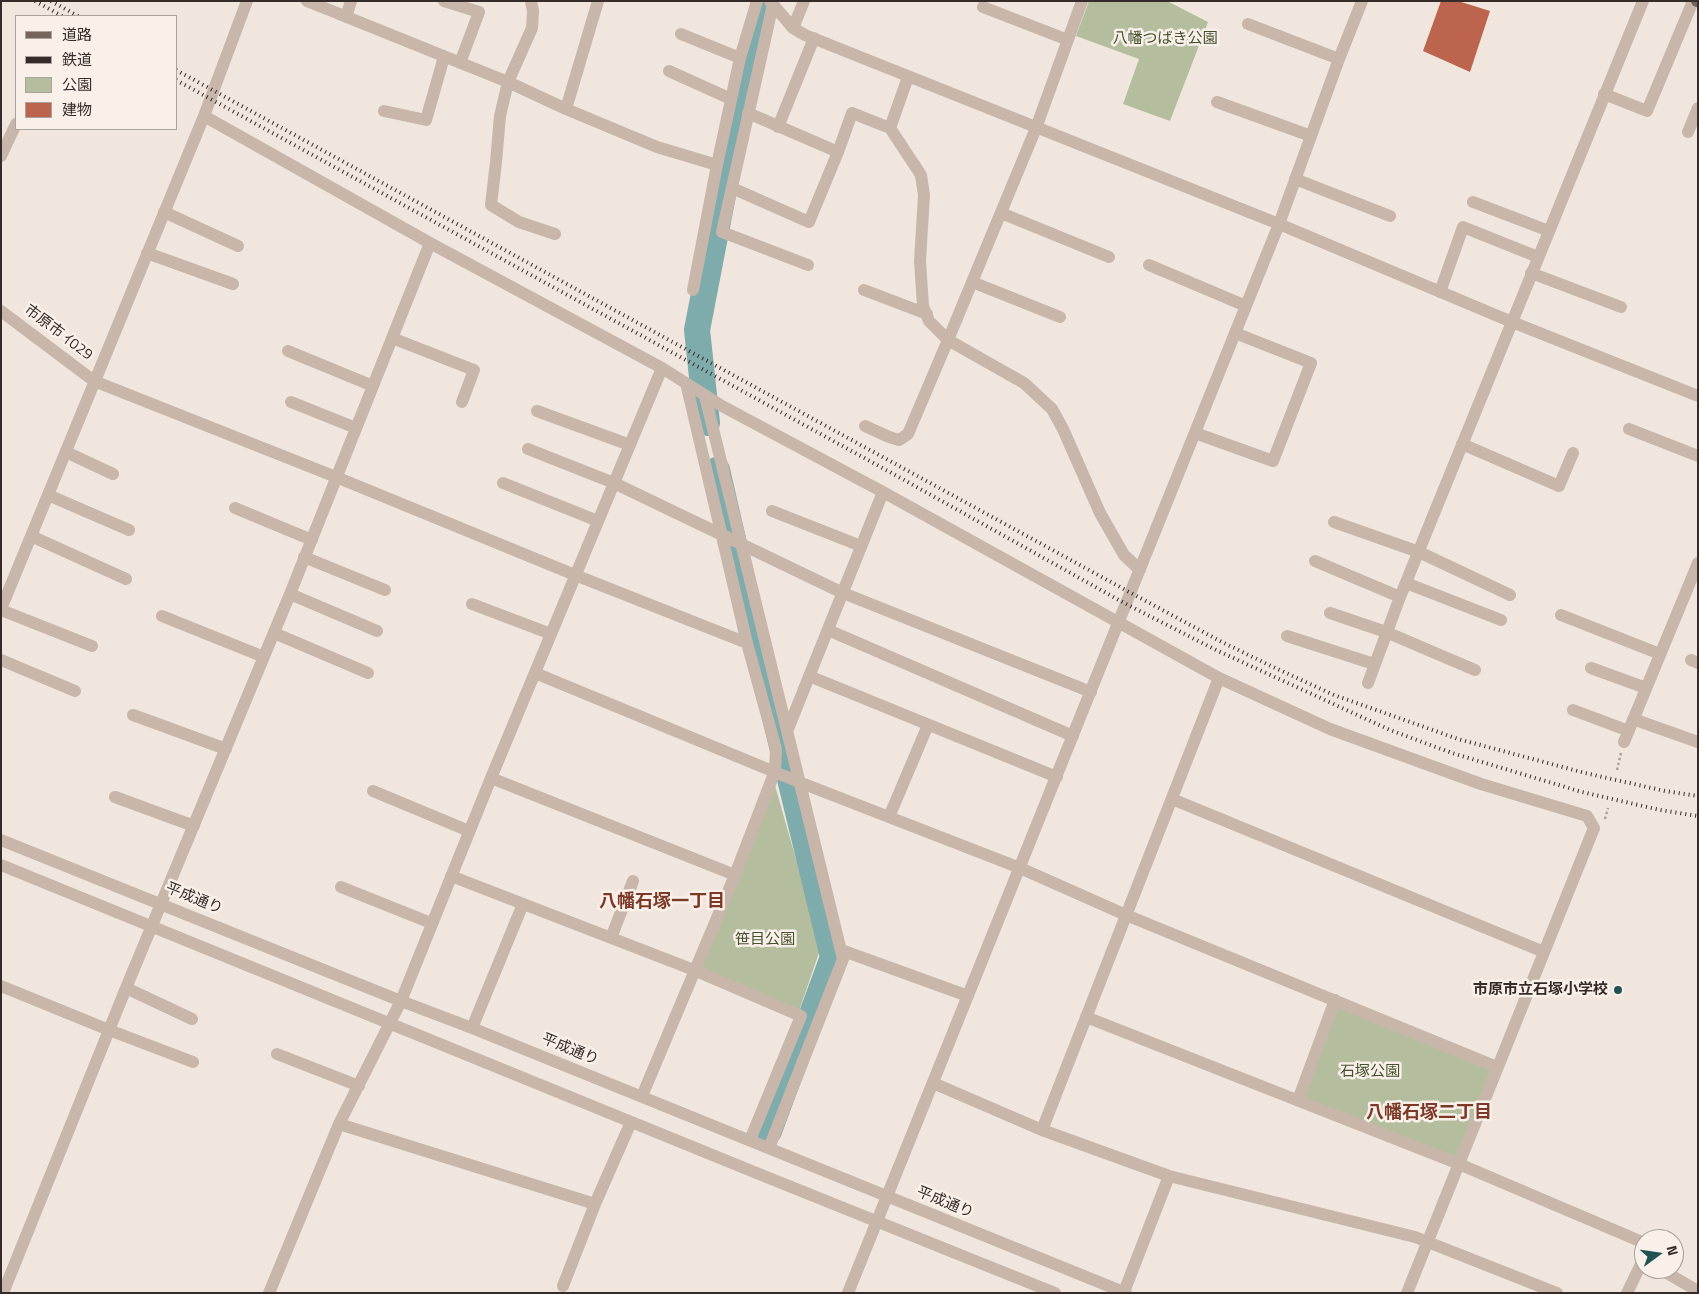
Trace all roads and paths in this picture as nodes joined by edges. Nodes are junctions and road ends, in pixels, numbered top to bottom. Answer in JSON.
{"nodes":[{"id":1,"x":247,"y":1,"type":"edge"},
{"id":2,"x":307,"y":1,"type":"edge"},
{"id":3,"x":351,"y":1,"type":"edge"},
{"id":4,"x":444,"y":1,"type":"edge"},
{"id":5,"x":531,"y":1,"type":"edge"},
{"id":6,"x":598,"y":1,"type":"edge"},
{"id":7,"x":757,"y":1,"type":"edge"},
{"id":8,"x":804,"y":1,"type":"edge"},
{"id":9,"x":1082,"y":1,"type":"edge"},
{"id":10,"x":1362,"y":1,"type":"edge"},
{"id":11,"x":1643,"y":1,"type":"edge"},
{"id":12,"x":1696,"y":1,"type":"edge"},
{"id":13,"x":771,"y":2,"type":"edge"},
{"id":14,"x":983,"y":7,"type":"dead end"},
{"id":15,"x":346,"y":17,"type":"junction"},
{"id":16,"x":1248,"y":24,"type":"dead end"},
{"id":17,"x":793,"y":28,"type":"junction"},
{"id":18,"x":681,"y":34,"type":"dead end"},
{"id":19,"x":814,"y":38,"type":"junction"},
{"id":20,"x":1068,"y":40,"type":"junction"},
{"id":21,"x":444,"y":57,"type":"junction"},
{"id":22,"x":740,"y":58,"type":"junction"},
{"id":23,"x":1339,"y":59,"type":"junction"},
{"id":24,"x":460,"y":63,"type":"junction"},
{"id":25,"x":669,"y":71,"type":"dead end"},
{"id":26,"x":908,"y":77,"type":"junction"},
{"id":27,"x":508,"y":82,"type":"junction"},
{"id":28,"x":1604,"y":94,"type":"junction"},
{"id":29,"x":731,"y":99,"type":"junction"},
{"id":30,"x":1216,"y":102,"type":"dead end"},
{"id":31,"x":1698,"y":108,"type":"edge"},
{"id":32,"x":566,"y":109,"type":"junction"},
{"id":33,"x":384,"y":111,"type":"dead end"},
{"id":34,"x":748,"y":113,"type":"junction"},
{"id":35,"x":204,"y":116,"type":"junction"},
{"id":36,"x":15,"y":126,"type":"edge"},
{"id":37,"x":778,"y":127,"type":"junction"},
{"id":38,"x":890,"y":128,"type":"junction"},
{"id":39,"x":1036,"y":128,"type":"junction"},
{"id":40,"x":1688,"y":132,"type":"dead end"},
{"id":41,"x":1311,"y":136,"type":"junction"},
{"id":42,"x":838,"y":152,"type":"junction"},
{"id":43,"x":1,"y":156,"type":"edge"},
{"id":44,"x":717,"y":165,"type":"junction"},
{"id":45,"x":1295,"y":179,"type":"junction"},
{"id":46,"x":732,"y":188,"type":"junction"},
{"id":47,"x":1473,"y":202,"type":"dead end"},
{"id":48,"x":164,"y":212,"type":"junction"},
{"id":49,"x":1001,"y":213,"type":"junction"},
{"id":50,"x":1390,"y":216,"type":"dead end"},
{"id":51,"x":1279,"y":224,"type":"junction"},
{"id":52,"x":1549,"y":230,"type":"junction"},
{"id":53,"x":555,"y":234,"type":"dead end"},
{"id":54,"x":430,"y":243,"type":"junction"},
{"id":55,"x":238,"y":246,"type":"dead end"},
{"id":56,"x":147,"y":253,"type":"junction"},
{"id":57,"x":1538,"y":256,"type":"junction"},
{"id":58,"x":1109,"y":257,"type":"dead end"},
{"id":59,"x":808,"y":265,"type":"dead end"},
{"id":60,"x":1149,"y":265,"type":"dead end"},
{"id":61,"x":1531,"y":274,"type":"junction"},
{"id":62,"x":972,"y":282,"type":"junction"},
{"id":63,"x":233,"y":284,"type":"dead end"},
{"id":64,"x":693,"y":290,"type":"dead end"},
{"id":65,"x":864,"y":290,"type":"dead end"},
{"id":66,"x":1440,"y":292,"type":"junction"},
{"id":67,"x":1246,"y":306,"type":"junction"},
{"id":68,"x":1621,"y":307,"type":"dead end"},
{"id":69,"x":1,"y":311,"type":"edge"},
{"id":70,"x":927,"y":314,"type":"junction"},
{"id":71,"x":1060,"y":317,"type":"dead end"},
{"id":72,"x":1512,"y":322,"type":"junction"},
{"id":73,"x":1236,"y":333,"type":"junction"},
{"id":74,"x":392,"y":338,"type":"junction"},
{"id":75,"x":948,"y":340,"type":"junction"},
{"id":76,"x":288,"y":351,"type":"dead end"},
{"id":77,"x":662,"y":368,"type":"junction"},
{"id":78,"x":94,"y":381,"type":"junction"},
{"id":79,"x":686,"y":383,"type":"junction"},
{"id":80,"x":373,"y":386,"type":"junction"},
{"id":81,"x":705,"y":396,"type":"junction"},
{"id":82,"x":1698,"y":396,"type":"edge"},
{"id":83,"x":291,"y":402,"type":"dead end"},
{"id":84,"x":462,"y":402,"type":"dead end"},
{"id":85,"x":537,"y":411,"type":"dead end"},
{"id":86,"x":865,"y":426,"type":"dead end"},
{"id":87,"x":356,"y":428,"type":"junction"},
{"id":88,"x":1629,"y":429,"type":"dead end"},
{"id":89,"x":1195,"y":433,"type":"junction"},
{"id":90,"x":1462,"y":444,"type":"junction"},
{"id":91,"x":630,"y":445,"type":"junction"},
{"id":92,"x":528,"y":449,"type":"dead end"},
{"id":93,"x":66,"y":452,"type":"junction"},
{"id":94,"x":1573,"y":453,"type":"dead end"},
{"id":95,"x":1698,"y":456,"type":"edge"},
{"id":96,"x":113,"y":474,"type":"dead end"},
{"id":97,"x":336,"y":477,"type":"junction"},
{"id":98,"x":614,"y":483,"type":"junction"},
{"id":99,"x":503,"y":484,"type":"dead end"},
{"id":100,"x":883,"y":492,"type":"junction"},
{"id":101,"x":48,"y":495,"type":"junction"},
{"id":102,"x":235,"y":508,"type":"dead end"},
{"id":103,"x":772,"y":512,"type":"dead end"},
{"id":104,"x":598,"y":521,"type":"junction"},
{"id":105,"x":1334,"y":522,"type":"dead end"},
{"id":106,"x":129,"y":530,"type":"dead end"},
{"id":107,"x":721,"y":535,"type":"junction"},
{"id":108,"x":31,"y":536,"type":"junction"},
{"id":109,"x":312,"y":540,"type":"junction"},
{"id":110,"x":862,"y":546,"type":"junction"},
{"id":111,"x":743,"y":547,"type":"junction"},
{"id":112,"x":1419,"y":552,"type":"junction"},
{"id":113,"x":304,"y":557,"type":"junction"},
{"id":114,"x":1315,"y":561,"type":"dead end"},
{"id":115,"x":1698,"y":563,"type":"edge"},
{"id":116,"x":1140,"y":570,"type":"junction"},
{"id":117,"x":576,"y":575,"type":"junction"},
{"id":118,"x":126,"y":579,"type":"dead end"},
{"id":119,"x":1406,"y":583,"type":"junction"},
{"id":120,"x":385,"y":590,"type":"dead end"},
{"id":121,"x":290,"y":594,"type":"junction"},
{"id":122,"x":843,"y":594,"type":"junction"},
{"id":123,"x":1510,"y":595,"type":"dead end"},
{"id":124,"x":1400,"y":596,"type":"junction"},
{"id":125,"x":472,"y":604,"type":"dead end"},
{"id":126,"x":1,"y":610,"type":"edge"},
{"id":127,"x":1330,"y":612,"type":"dead end"},
{"id":128,"x":1561,"y":615,"type":"dead end"},
{"id":129,"x":162,"y":616,"type":"dead end"},
{"id":130,"x":1501,"y":620,"type":"dead end"},
{"id":131,"x":1120,"y":621,"type":"junction"},
{"id":132,"x":828,"y":630,"type":"junction"},
{"id":133,"x":377,"y":631,"type":"dead end"},
{"id":134,"x":1386,"y":632,"type":"junction"},
{"id":135,"x":274,"y":633,"type":"junction"},
{"id":136,"x":551,"y":634,"type":"junction"},
{"id":137,"x":1287,"y":636,"type":"dead end"},
{"id":138,"x":748,"y":643,"type":"junction"},
{"id":139,"x":92,"y":646,"type":"dead end"},
{"id":140,"x":1660,"y":654,"type":"junction"},
{"id":141,"x":264,"y":657,"type":"junction"},
{"id":142,"x":1,"y":660,"type":"edge"},
{"id":143,"x":1374,"y":664,"type":"junction"},
{"id":144,"x":1591,"y":668,"type":"dead end"},
{"id":145,"x":1475,"y":670,"type":"dead end"},
{"id":146,"x":368,"y":672,"type":"dead end"},
{"id":147,"x":535,"y":673,"type":"junction"},
{"id":148,"x":809,"y":676,"type":"junction"},
{"id":149,"x":1220,"y":678,"type":"junction"},
{"id":150,"x":1368,"y":683,"type":"dead end"},
{"id":151,"x":1646,"y":688,"type":"junction"},
{"id":152,"x":75,"y":691,"type":"dead end"},
{"id":153,"x":1091,"y":692,"type":"junction"},
{"id":154,"x":1573,"y":710,"type":"dead end"},
{"id":155,"x":133,"y":715,"type":"dead end"},
{"id":156,"x":928,"y":725,"type":"junction"},
{"id":157,"x":788,"y":729,"type":"junction"},
{"id":158,"x":1629,"y":731,"type":"junction"},
{"id":159,"x":1073,"y":736,"type":"junction"},
{"id":160,"x":1698,"y":742,"type":"edge"},
{"id":161,"x":226,"y":749,"type":"junction"},
{"id":162,"x":775,"y":772,"type":"junction"},
{"id":163,"x":1057,"y":777,"type":"junction"},
{"id":164,"x":491,"y":778,"type":"junction"},
{"id":165,"x":799,"y":782,"type":"junction"},
{"id":166,"x":373,"y":791,"type":"dead end"},
{"id":167,"x":115,"y":797,"type":"dead end"},
{"id":168,"x":1172,"y":799,"type":"junction"},
{"id":169,"x":889,"y":817,"type":"junction"},
{"id":170,"x":194,"y":826,"type":"junction"},
{"id":171,"x":469,"y":831,"type":"junction"},
{"id":172,"x":1,"y":840,"type":"edge"},
{"id":173,"x":1,"y":865,"type":"edge"},
{"id":174,"x":1020,"y":868,"type":"junction"},
{"id":175,"x":735,"y":875,"type":"junction"},
{"id":176,"x":451,"y":876,"type":"junction"},
{"id":177,"x":632,"y":881,"type":"dead end"},
{"id":178,"x":341,"y":887,"type":"dead end"},
{"id":179,"x":162,"y":904,"type":"junction"},
{"id":180,"x":523,"y":904,"type":"junction"},
{"id":181,"x":1126,"y":915,"type":"junction"},
{"id":182,"x":431,"y":923,"type":"junction"},
{"id":183,"x":152,"y":926,"type":"junction"},
{"id":184,"x":612,"y":938,"type":"junction"},
{"id":185,"x":841,"y":950,"type":"junction"},
{"id":186,"x":1544,"y":952,"type":"junction"},
{"id":187,"x":694,"y":970,"type":"junction"},
{"id":188,"x":1,"y":986,"type":"edge"},
{"id":189,"x":126,"y":988,"type":"junction"},
{"id":190,"x":968,"y":996,"type":"junction"},
{"id":191,"x":1335,"y":1000,"type":"junction"},
{"id":192,"x":400,"y":1001,"type":"junction"},
{"id":193,"x":1086,"y":1017,"type":"junction"},
{"id":194,"x":192,"y":1019,"type":"dead end"},
{"id":195,"x":390,"y":1024,"type":"junction"},
{"id":196,"x":472,"y":1028,"type":"junction"},
{"id":197,"x":109,"y":1030,"type":"junction"},
{"id":198,"x":276,"y":1054,"type":"dead end"},
{"id":199,"x":193,"y":1062,"type":"dead end"},
{"id":200,"x":1498,"y":1067,"type":"junction"},
{"id":201,"x":933,"y":1082,"type":"junction"},
{"id":202,"x":359,"y":1086,"type":"junction"},
{"id":203,"x":642,"y":1096,"type":"junction"},
{"id":204,"x":1298,"y":1100,"type":"junction"},
{"id":205,"x":631,"y":1122,"type":"junction"},
{"id":206,"x":339,"y":1124,"type":"junction"},
{"id":207,"x":1042,"y":1130,"type":"junction"},
{"id":208,"x":750,"y":1140,"type":"junction"},
{"id":209,"x":769,"y":1148,"type":"junction"},
{"id":210,"x":1458,"y":1164,"type":"junction"},
{"id":211,"x":1169,"y":1176,"type":"junction"},
{"id":212,"x":887,"y":1197,"type":"junction"},
{"id":213,"x":595,"y":1204,"type":"junction"},
{"id":214,"x":877,"y":1222,"type":"junction"},
{"id":215,"x":1634,"y":1239,"type":"edge"},
{"id":216,"x":1427,"y":1243,"type":"junction"},
{"id":217,"x":1634,"y":1279,"type":"edge"},
{"id":218,"x":1677,"y":1279,"type":"edge"},
{"id":219,"x":562,"y":1286,"type":"dead end"},
{"id":220,"x":1698,"y":1291,"type":"edge"},
{"id":221,"x":3,"y":1293,"type":"edge"},
{"id":222,"x":269,"y":1293,"type":"edge"},
{"id":223,"x":848,"y":1293,"type":"edge"},
{"id":224,"x":1055,"y":1293,"type":"edge"},
{"id":225,"x":1125,"y":1293,"type":"edge"},
{"id":226,"x":1406,"y":1293,"type":"edge"},
{"id":227,"x":1557,"y":1293,"type":"edge"},
{"id":228,"x":1627,"y":1293,"type":"edge"}],
"edges":[{"from":1,"to":35,"type":"street"},
{"from":2,"to":15,"type":"street"},
{"from":3,"to":15,"type":"street"},
{"from":4,"to":24,"type":"street"},
{"from":5,"to":27,"type":"street"},
{"from":6,"to":32,"type":"street"},
{"from":7,"to":22,"type":"street"},
{"from":8,"to":17,"type":"street"},
{"from":9,"to":20,"type":"street"},
{"from":10,"to":23,"type":"street"},
{"from":11,"to":28,"type":"street"},
{"from":12,"to":28,"type":"street"},
{"from":13,"to":17,"type":"street"},
{"from":13,"to":34,"type":"street"},
{"from":14,"to":20,"type":"street"},
{"from":15,"to":21,"type":"street"},
{"from":16,"to":23,"type":"street"},
{"from":17,"to":19,"type":"street"},
{"from":18,"to":22,"type":"street"},
{"from":19,"to":26,"type":"street"},
{"from":19,"to":37,"type":"street"},
{"from":20,"to":39,"type":"street"},
{"from":21,"to":24,"type":"street"},
{"from":21,"to":33,"type":"street"},
{"from":22,"to":29,"type":"street"},
{"from":23,"to":41,"type":"street"},
{"from":24,"to":27,"type":"street"},
{"from":25,"to":29,"type":"street"},
{"from":26,"to":38,"type":"street"},
{"from":26,"to":39,"type":"street"},
{"from":27,"to":32,"type":"street"},
{"from":27,"to":53,"type":"street"},
{"from":28,"to":52,"type":"street"},
{"from":29,"to":44,"type":"street"},
{"from":30,"to":41,"type":"street"},
{"from":31,"to":40,"type":"street"},
{"from":32,"to":44,"type":"street"},
{"from":34,"to":37,"type":"street"},
{"from":34,"to":46,"type":"street"},
{"from":35,"to":48,"type":"street"},
{"from":35,"to":54,"type":"street"},
{"from":36,"to":43,"type":"street"},
{"from":37,"to":42,"type":"street"},
{"from":38,"to":42,"type":"street"},
{"from":38,"to":70,"type":"street"},
{"from":39,"to":49,"type":"street"},
{"from":39,"to":51,"type":"street"},
{"from":41,"to":45,"type":"street"},
{"from":42,"to":46,"type":"street"},
{"from":44,"to":64,"type":"street"},
{"from":45,"to":50,"type":"street"},
{"from":45,"to":51,"type":"street"},
{"from":46,"to":59,"type":"street"},
{"from":47,"to":52,"type":"street"},
{"from":48,"to":55,"type":"street"},
{"from":48,"to":56,"type":"street"},
{"from":49,"to":58,"type":"street"},
{"from":49,"to":62,"type":"street"},
{"from":51,"to":66,"type":"street"},
{"from":51,"to":67,"type":"street"},
{"from":52,"to":57,"type":"street"},
{"from":54,"to":74,"type":"street"},
{"from":54,"to":77,"type":"street"},
{"from":56,"to":63,"type":"street"},
{"from":56,"to":78,"type":"street"},
{"from":57,"to":61,"type":"street"},
{"from":57,"to":66,"type":"street"},
{"from":60,"to":67,"type":"street"},
{"from":61,"to":68,"type":"street"},
{"from":61,"to":72,"type":"street"},
{"from":62,"to":71,"type":"street"},
{"from":62,"to":75,"type":"street"},
{"from":65,"to":70,"type":"street"},
{"from":66,"to":72,"type":"street"},
{"from":67,"to":73,"type":"street"},
{"from":69,"to":78,"type":"street","name":"市原市 ｲ029"},
{"from":70,"to":75,"type":"street"},
{"from":72,"to":82,"type":"street"},
{"from":72,"to":90,"type":"street"},
{"from":73,"to":89,"type":"street"},
{"from":73,"to":89,"type":"street"},
{"from":74,"to":80,"type":"street"},
{"from":74,"to":84,"type":"street"},
{"from":75,"to":86,"type":"street"},
{"from":75,"to":116,"type":"street"},
{"from":76,"to":80,"type":"street"},
{"from":77,"to":79,"type":"street"},
{"from":77,"to":91,"type":"street"},
{"from":78,"to":93,"type":"street"},
{"from":78,"to":97,"type":"street","name":"市原市 ｲ029"},
{"from":79,"to":81,"type":"street"},
{"from":79,"to":107,"type":"street"},
{"from":80,"to":87,"type":"street"},
{"from":81,"to":100,"type":"street"},
{"from":81,"to":111,"type":"street"},
{"from":83,"to":87,"type":"street"},
{"from":85,"to":91,"type":"street"},
{"from":87,"to":97,"type":"street"},
{"from":88,"to":95,"type":"street"},
{"from":89,"to":116,"type":"street"},
{"from":90,"to":94,"type":"street"},
{"from":90,"to":112,"type":"street"},
{"from":91,"to":98,"type":"street"},
{"from":92,"to":98,"type":"street"},
{"from":93,"to":96,"type":"street"},
{"from":93,"to":101,"type":"street"},
{"from":97,"to":109,"type":"street"},
{"from":97,"to":117,"type":"street","name":"市原市 ｲ029"},
{"from":98,"to":104,"type":"street"},
{"from":98,"to":107,"type":"street"},
{"from":99,"to":104,"type":"street"},
{"from":100,"to":110,"type":"street"},
{"from":100,"to":131,"type":"street"},
{"from":101,"to":106,"type":"street"},
{"from":101,"to":108,"type":"street"},
{"from":102,"to":109,"type":"street"},
{"from":103,"to":110,"type":"street"},
{"from":104,"to":117,"type":"street"},
{"from":105,"to":112,"type":"street"},
{"from":107,"to":111,"type":"street"},
{"from":107,"to":138,"type":"street"},
{"from":108,"to":118,"type":"street"},
{"from":108,"to":126,"type":"street"},
{"from":109,"to":113,"type":"street"},
{"from":110,"to":122,"type":"street"},
{"from":111,"to":122,"type":"street"},
{"from":111,"to":157,"type":"street"},
{"from":112,"to":119,"type":"street"},
{"from":112,"to":123,"type":"street"},
{"from":113,"to":120,"type":"street"},
{"from":113,"to":121,"type":"street"},
{"from":114,"to":124,"type":"street"},
{"from":115,"to":140,"type":"street"},
{"from":116,"to":131,"type":"street"},
{"from":117,"to":136,"type":"street"},
{"from":117,"to":138,"type":"street","name":"市原市 ｲ029"},
{"from":119,"to":124,"type":"street"},
{"from":119,"to":130,"type":"street"},
{"from":121,"to":133,"type":"street"},
{"from":121,"to":135,"type":"street"},
{"from":122,"to":132,"type":"street"},
{"from":122,"to":153,"type":"street"},
{"from":124,"to":134,"type":"street"},
{"from":125,"to":136,"type":"street"},
{"from":126,"to":139,"type":"street"},
{"from":127,"to":134,"type":"street"},
{"from":128,"to":140,"type":"street"},
{"from":129,"to":141,"type":"street"},
{"from":131,"to":149,"type":"street"},
{"from":131,"to":153,"type":"street"},
{"from":132,"to":148,"type":"street"},
{"from":132,"to":159,"type":"street"},
{"from":134,"to":143,"type":"street"},
{"from":134,"to":145,"type":"street"},
{"from":135,"to":141,"type":"street"},
{"from":135,"to":146,"type":"street"},
{"from":136,"to":147,"type":"street"},
{"from":137,"to":143,"type":"street"},
{"from":138,"to":162,"type":"street"},
{"from":140,"to":151,"type":"street"},
{"from":141,"to":161,"type":"street"},
{"from":142,"to":152,"type":"street"},
{"from":143,"to":150,"type":"street"},
{"from":144,"to":151,"type":"street"},
{"from":147,"to":162,"type":"street"},
{"from":147,"to":164,"type":"street"},
{"from":148,"to":156,"type":"street"},
{"from":148,"to":157,"type":"street"},
{"from":149,"to":168,"type":"street"},
{"from":149,"to":186,"type":"street"},
{"from":151,"to":158,"type":"street"},
{"from":153,"to":159,"type":"street"},
{"from":154,"to":158,"type":"street"},
{"from":155,"to":161,"type":"street"},
{"from":156,"to":163,"type":"street"},
{"from":156,"to":169,"type":"street"},
{"from":157,"to":165,"type":"street"},
{"from":158,"to":160,"type":"street"},
{"from":159,"to":163,"type":"street"},
{"from":161,"to":170,"type":"street"},
{"from":162,"to":165,"type":"street"},
{"from":162,"to":175,"type":"street"},
{"from":163,"to":174,"type":"street"},
{"from":164,"to":171,"type":"street"},
{"from":164,"to":175,"type":"street"},
{"from":165,"to":169,"type":"street"},
{"from":165,"to":185,"type":"street"},
{"from":166,"to":171,"type":"street"},
{"from":167,"to":170,"type":"street"},
{"from":168,"to":181,"type":"street"},
{"from":168,"to":186,"type":"street"},
{"from":169,"to":174,"type":"street"},
{"from":170,"to":179,"type":"street"},
{"from":171,"to":176,"type":"street"},
{"from":172,"to":179,"type":"street","name":"平成通り"},
{"from":173,"to":183,"type":"street"},
{"from":174,"to":181,"type":"street"},
{"from":174,"to":190,"type":"street"},
{"from":175,"to":187,"type":"street"},
{"from":176,"to":180,"type":"street"},
{"from":176,"to":182,"type":"street"},
{"from":177,"to":184,"type":"street"},
{"from":178,"to":182,"type":"street"},
{"from":179,"to":183,"type":"street"},
{"from":179,"to":192,"type":"street","name":"平成通り"},
{"from":180,"to":184,"type":"street"},
{"from":180,"to":196,"type":"street"},
{"from":181,"to":191,"type":"street"},
{"from":181,"to":193,"type":"street"},
{"from":182,"to":192,"type":"street"},
{"from":183,"to":189,"type":"street"},
{"from":183,"to":195,"type":"street"},
{"from":184,"to":187,"type":"street"},
{"from":185,"to":190,"type":"street"},
{"from":185,"to":209,"type":"street"},
{"from":186,"to":200,"type":"street"},
{"from":187,"to":203,"type":"street"},
{"from":187,"to":208,"type":"street"},
{"from":188,"to":197,"type":"street"},
{"from":189,"to":194,"type":"street"},
{"from":189,"to":197,"type":"street"},
{"from":190,"to":201,"type":"street"},
{"from":191,"to":200,"type":"street"},
{"from":191,"to":204,"type":"street"},
{"from":192,"to":195,"type":"street"},
{"from":192,"to":196,"type":"street","name":"平成通り"},
{"from":193,"to":204,"type":"street"},
{"from":193,"to":207,"type":"street"},
{"from":195,"to":202,"type":"street"},
{"from":195,"to":205,"type":"street"},
{"from":196,"to":203,"type":"street","name":"平成通り"},
{"from":197,"to":199,"type":"street"},
{"from":197,"to":221,"type":"street"},
{"from":198,"to":202,"type":"street"},
{"from":200,"to":210,"type":"street"},
{"from":201,"to":207,"type":"street"},
{"from":201,"to":212,"type":"street"},
{"from":202,"to":206,"type":"street"},
{"from":203,"to":208,"type":"street","name":"平成通り"},
{"from":204,"to":210,"type":"street"},
{"from":205,"to":213,"type":"street"},
{"from":205,"to":214,"type":"street"},
{"from":206,"to":213,"type":"street"},
{"from":206,"to":222,"type":"street"},
{"from":207,"to":211,"type":"street"},
{"from":208,"to":209,"type":"street","name":"平成通り"},
{"from":209,"to":212,"type":"street","name":"平成通り"},
{"from":210,"to":215,"type":"street"},
{"from":210,"to":216,"type":"street"},
{"from":211,"to":216,"type":"street"},
{"from":211,"to":225,"type":"street"},
{"from":212,"to":214,"type":"street"},
{"from":212,"to":225,"type":"street","name":"平成通り"},
{"from":213,"to":219,"type":"street"},
{"from":214,"to":223,"type":"street"},
{"from":214,"to":224,"type":"street"},
{"from":216,"to":226,"type":"street"},
{"from":216,"to":227,"type":"street"},
{"from":217,"to":228,"type":"street"},
{"from":218,"to":220,"type":"street"}]}
